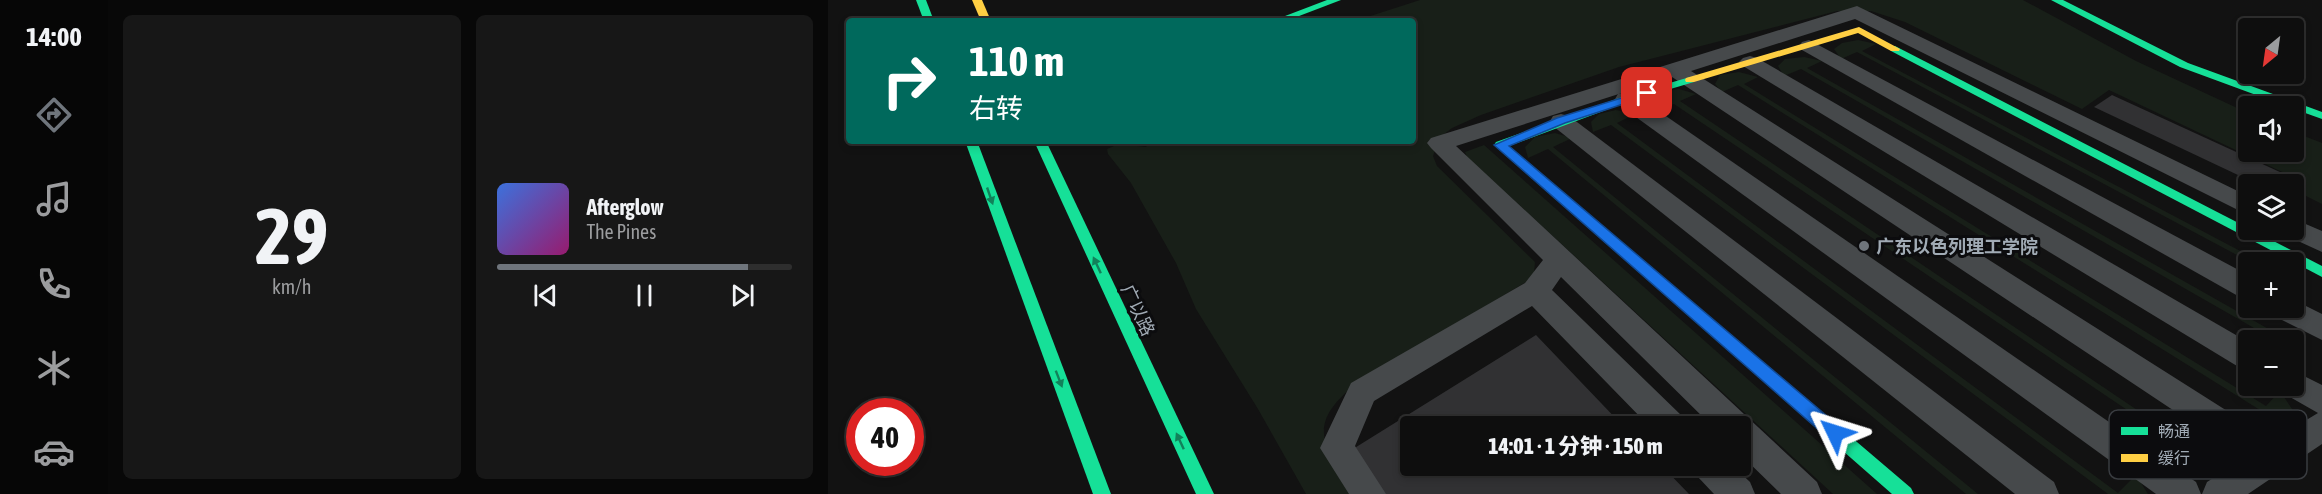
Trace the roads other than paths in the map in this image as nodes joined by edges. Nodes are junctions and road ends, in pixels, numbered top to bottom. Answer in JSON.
{"nodes":[{"id":1,"x":921,"y":0,"type":"edge"},
{"id":2,"x":977,"y":0,"type":"edge"},
{"id":3,"x":1336,"y":0,"type":"edge"},
{"id":4,"x":2056,"y":0,"type":"edge"},
{"id":5,"x":928,"y":18,"type":"edge"},
{"id":6,"x":985,"y":18,"type":"edge"},
{"id":7,"x":1285,"y":18,"type":"edge"},
{"id":8,"x":1809,"y":46,"type":"junction"},
{"id":9,"x":1750,"y":62,"type":"junction"},
{"id":10,"x":1682,"y":75,"type":"junction"},
{"id":11,"x":1626,"y":99,"type":"junction"},
{"id":12,"x":2322,"y":116,"type":"edge"},
{"id":13,"x":1561,"y":121,"type":"junction"},
{"id":14,"x":972,"y":144,"type":"edge"},
{"id":15,"x":1041,"y":144,"type":"edge"},
{"id":16,"x":2238,"y":201,"type":"edge"},
{"id":17,"x":2304,"y":233,"type":"edge"},
{"id":18,"x":2322,"y":242,"type":"edge"},
{"id":19,"x":1559,"y":259,"type":"junction"},
{"id":20,"x":2322,"y":272,"type":"edge"},
{"id":21,"x":2238,"y":282,"type":"edge"},
{"id":22,"x":1535,"y":291,"type":"junction"},
{"id":23,"x":2303,"y":318,"type":"edge"},
{"id":24,"x":2322,"y":328,"type":"edge"},
{"id":25,"x":2238,"y":351,"type":"edge"},
{"id":26,"x":2304,"y":390,"type":"edge"},
{"id":27,"x":2322,"y":401,"type":"edge"},
{"id":28,"x":2199,"y":410,"type":"edge"},
{"id":29,"x":1660,"y":416,"type":"edge"},
{"id":30,"x":1724,"y":416,"type":"edge"},
{"id":31,"x":2322,"y":426,"type":"edge"},
{"id":32,"x":2307,"y":436,"type":"edge"},
{"id":33,"x":2109,"y":441,"type":"edge"},
{"id":34,"x":1751,"y":442,"type":"edge"},
{"id":35,"x":1720,"y":476,"type":"edge"},
{"id":36,"x":2163,"y":479,"type":"edge"},
{"id":37,"x":2242,"y":479,"type":"edge"},
{"id":38,"x":1102,"y":494,"type":"edge"},
{"id":39,"x":1205,"y":494,"type":"edge"},
{"id":40,"x":1369,"y":494,"type":"edge"},
{"id":41,"x":1738,"y":494,"type":"edge"},
{"id":42,"x":1805,"y":494,"type":"edge"},
{"id":43,"x":1905,"y":494,"type":"edge"},
{"id":44,"x":2042,"y":494,"type":"edge"},
{"id":45,"x":2184,"y":494,"type":"edge"},
{"id":46,"x":2219,"y":494,"type":"edge"}],
"edges":[{"from":1,"to":5,"type":"street"},
{"from":2,"to":6,"type":"street"},
{"from":3,"to":7,"type":"street"},
{"from":4,"to":12,"type":"street"},
{"from":8,"to":9,"type":"street"},
{"from":8,"to":20,"type":"street"},
{"from":8,"to":21,"type":"street"},
{"from":9,"to":10,"type":"street"},
{"from":9,"to":25,"type":"street"},
{"from":10,"to":11,"type":"street"},
{"from":10,"to":16,"type":"street"},
{"from":10,"to":19,"type":"street"},
{"from":10,"to":28,"type":"street"},
{"from":11,"to":13,"type":"street"},
{"from":11,"to":33,"type":"street"},
{"from":13,"to":43,"type":"street"},
{"from":13,"to":44,"type":"street"},
{"from":14,"to":38,"type":"street","one_way":true},
{"from":39,"to":15,"type":"street","name":"广以路","one_way":true},
{"from":17,"to":18,"type":"street"},
{"from":19,"to":22,"type":"street"},
{"from":19,"to":30,"type":"street"},
{"from":22,"to":29,"type":"street"},
{"from":22,"to":40,"type":"street"},
{"from":23,"to":24,"type":"street"},
{"from":26,"to":27,"type":"street"},
{"from":31,"to":32,"type":"street"},
{"from":34,"to":42,"type":"street"},
{"from":35,"to":41,"type":"street"},
{"from":36,"to":45,"type":"street"},
{"from":37,"to":46,"type":"street"}]}
